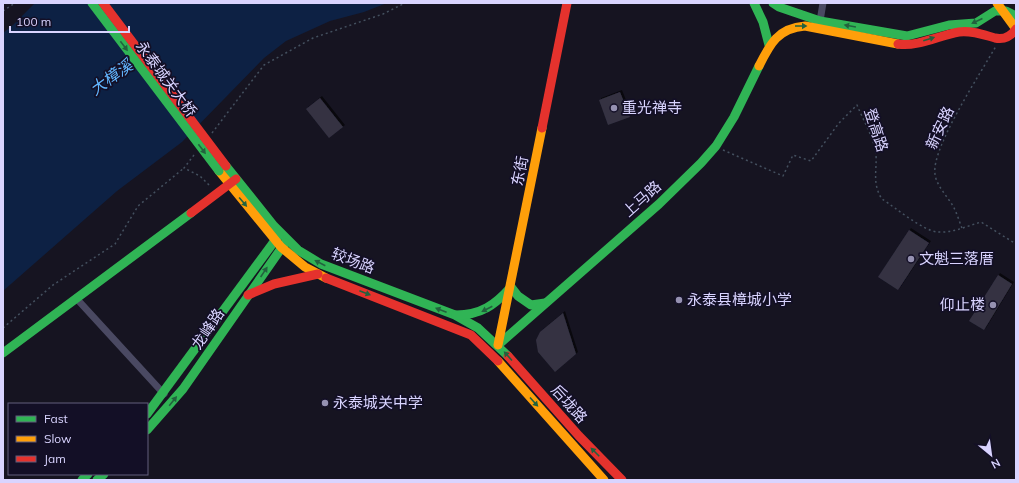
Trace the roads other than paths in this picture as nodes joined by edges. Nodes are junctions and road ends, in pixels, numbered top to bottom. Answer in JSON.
{"nodes":[{"id":1,"x":92,"y":3,"type":"edge"},
{"id":2,"x":103,"y":3,"type":"edge"},
{"id":3,"x":567,"y":3,"type":"edge"},
{"id":4,"x":754,"y":3,"type":"edge"},
{"id":5,"x":773,"y":3,"type":"edge"},
{"id":6,"x":823,"y":3,"type":"edge"},
{"id":7,"x":1007,"y":3,"type":"edge"},
{"id":8,"x":999,"y":7,"type":"edge"},
{"id":9,"x":1015,"y":17,"type":"edge"},
{"id":10,"x":820,"y":21,"type":"junction"},
{"id":11,"x":1016,"y":29,"type":"edge"},
{"id":12,"x":1008,"y":38,"type":"edge"},
{"id":13,"x":769,"y":45,"type":"junction"},
{"id":14,"x":222,"y":169,"type":"junction"},
{"id":15,"x":232,"y":181,"type":"junction"},
{"id":16,"x":281,"y":240,"type":"junction"},
{"id":17,"x":318,"y":274,"type":"junction"},
{"id":18,"x":511,"y":287,"type":"junction"},
{"id":19,"x":248,"y":295,"type":"junction"},
{"id":20,"x":76,"y":298,"type":"junction"},
{"id":21,"x":545,"y":302,"type":"junction"},
{"id":22,"x":455,"y":315,"type":"junction"},
{"id":23,"x":498,"y":345,"type":"junction"},
{"id":24,"x":489,"y":352,"type":"junction"},
{"id":25,"x":3,"y":353,"type":"edge"},
{"id":26,"x":164,"y":394,"type":"junction"},
{"id":27,"x":148,"y":413,"type":"edge"},
{"id":28,"x":148,"y":429,"type":"edge"},
{"id":29,"x":604,"y":480,"type":"edge"},
{"id":30,"x":622,"y":480,"type":"edge"}],
"edges":[{"from":1,"to":14,"type":"main road","name":"永泰城关大桥","one_way":true,"bridge":true},
{"from":2,"to":14,"type":"main road","name":"永泰城关大桥","bridge":true},
{"from":3,"to":18,"type":"main road","name":"东街"},
{"from":4,"to":13,"type":"main road"},
{"from":5,"to":10,"type":"main road"},
{"from":6,"to":10,"type":"street"},
{"from":7,"to":9,"type":"main road"},
{"from":8,"to":9,"type":"main road"},
{"from":8,"to":10,"type":"main road","one_way":true},
{"from":8,"to":11,"type":"main road"},
{"from":11,"to":12,"type":"main road"},
{"from":13,"to":12,"type":"main road","one_way":true},
{"from":13,"to":21,"type":"main road","name":"上马路"},
{"from":14,"to":15,"type":"main road","name":"较场路"},
{"from":15,"to":16,"type":"main road","name":"较场路"},
{"from":15,"to":20,"type":"main road"},
{"from":16,"to":17,"type":"main road","name":"较场路"},
{"from":19,"to":16,"type":"main road","name":"龙峰路","one_way":true},
{"from":22,"to":16,"type":"main road","name":"较场路","one_way":true},
{"from":16,"to":26,"type":"main road","name":"龙峰路"},
{"from":17,"to":19,"type":"main road"},
{"from":17,"to":24,"type":"main road","name":"较场路","one_way":true},
{"from":18,"to":21,"type":"main road"},
{"from":18,"to":22,"type":"main road","one_way":true},
{"from":18,"to":23,"type":"main road","name":"东街"},
{"from":28,"to":19,"type":"main road","name":"龙峰路","one_way":true},
{"from":20,"to":25,"type":"main road"},
{"from":20,"to":26,"type":"street"},
{"from":21,"to":23,"type":"main road","name":"上马路"},
{"from":22,"to":23,"type":"main road","name":"较场路"},
{"from":23,"to":24,"type":"main road","name":"上马路"},
{"from":30,"to":23,"type":"main road","name":"后垅路","one_way":true},
{"from":24,"to":29,"type":"main road","name":"后垅路","one_way":true},
{"from":26,"to":27,"type":"main road","name":"龙峰路"}]}
